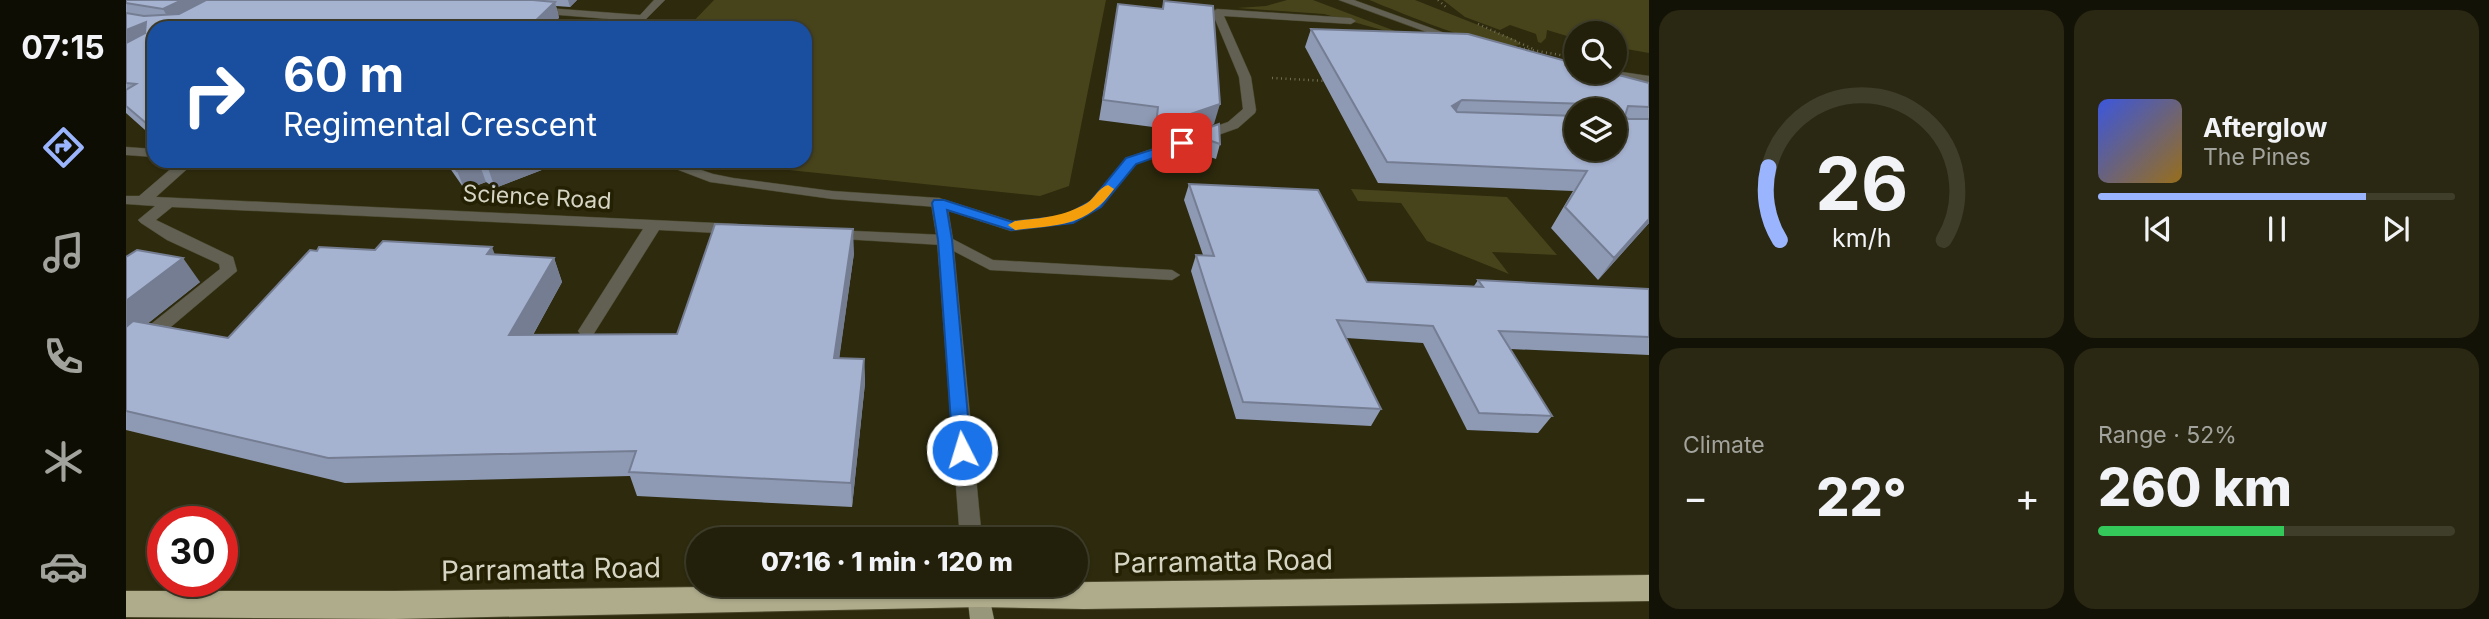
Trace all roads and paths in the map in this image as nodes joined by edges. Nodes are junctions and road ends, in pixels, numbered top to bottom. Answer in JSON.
{"nodes":[{"id":1,"x":660,"y":0,"type":"edge"},
{"id":2,"x":1344,"y":0,"type":"edge"},
{"id":3,"x":1438,"y":0,"type":"edge"},
{"id":4,"x":517,"y":9,"type":"edge"},
{"id":5,"x":1452,"y":12,"type":"dead end"},
{"id":6,"x":642,"y":18,"type":"junction"},
{"id":7,"x":639,"y":21,"type":"edge"},
{"id":8,"x":1471,"y":21,"type":"dead end"},
{"id":9,"x":1351,"y":22,"type":"dead end"},
{"id":10,"x":1473,"y":44,"type":"edge"},
{"id":11,"x":1536,"y":51,"type":"edge"},
{"id":12,"x":1627,"y":76,"type":"edge"},
{"id":13,"x":1245,"y":77,"type":"junction"},
{"id":14,"x":1649,"y":80,"type":"edge"},
{"id":15,"x":1329,"y":81,"type":"edge"},
{"id":16,"x":126,"y":151,"type":"edge"},
{"id":17,"x":147,"y":152,"type":"edge"},
{"id":18,"x":179,"y":168,"type":"edge"},
{"id":19,"x":682,"y":168,"type":"edge"},
{"id":20,"x":134,"y":201,"type":"edge"},
{"id":21,"x":169,"y":202,"type":"junction"},
{"id":22,"x":939,"y":203,"type":"junction"},
{"id":23,"x":654,"y":225,"type":"junction"},
{"id":24,"x":759,"y":231,"type":"edge"},
{"id":25,"x":812,"y":233,"type":"edge"},
{"id":26,"x":945,"y":240,"type":"junction"},
{"id":27,"x":1172,"y":275,"type":"dead end"},
{"id":28,"x":587,"y":331,"type":"dead end"},
{"id":29,"x":126,"y":354,"type":"edge"},
{"id":30,"x":970,"y":527,"type":"edge"},
{"id":31,"x":1649,"y":588,"type":"edge"},
{"id":32,"x":979,"y":599,"type":"edge"},
{"id":33,"x":126,"y":604,"type":"edge"}],
"edges":[{"from":1,"to":6,"type":"street"},
{"from":2,"to":10,"type":"street"},
{"from":3,"to":5,"type":"path"},
{"from":4,"to":6,"type":"street"},
{"from":6,"to":7,"type":"street"},
{"from":8,"to":11,"type":"path"},
{"from":9,"to":13,"type":"street"},
{"from":12,"to":14,"type":"street"},
{"from":13,"to":15,"type":"path"},
{"from":13,"to":22,"type":"street"},
{"from":16,"to":17,"type":"street"},
{"from":18,"to":20,"type":"street"},
{"from":19,"to":22,"type":"street"},
{"from":20,"to":21,"type":"street","name":"Science Road"},
{"from":21,"to":23,"type":"street","name":"Science Road"},
{"from":21,"to":29,"type":"street"},
{"from":22,"to":26,"type":"street"},
{"from":23,"to":24,"type":"street","name":"Science Road"},
{"from":23,"to":28,"type":"street"},
{"from":25,"to":26,"type":"street"},
{"from":26,"to":27,"type":"street"},
{"from":26,"to":30,"type":"street"},
{"from":31,"to":32,"type":"highway","name":"Parramatta Road"},
{"from":32,"to":33,"type":"highway","name":"Parramatta Road"}]}
